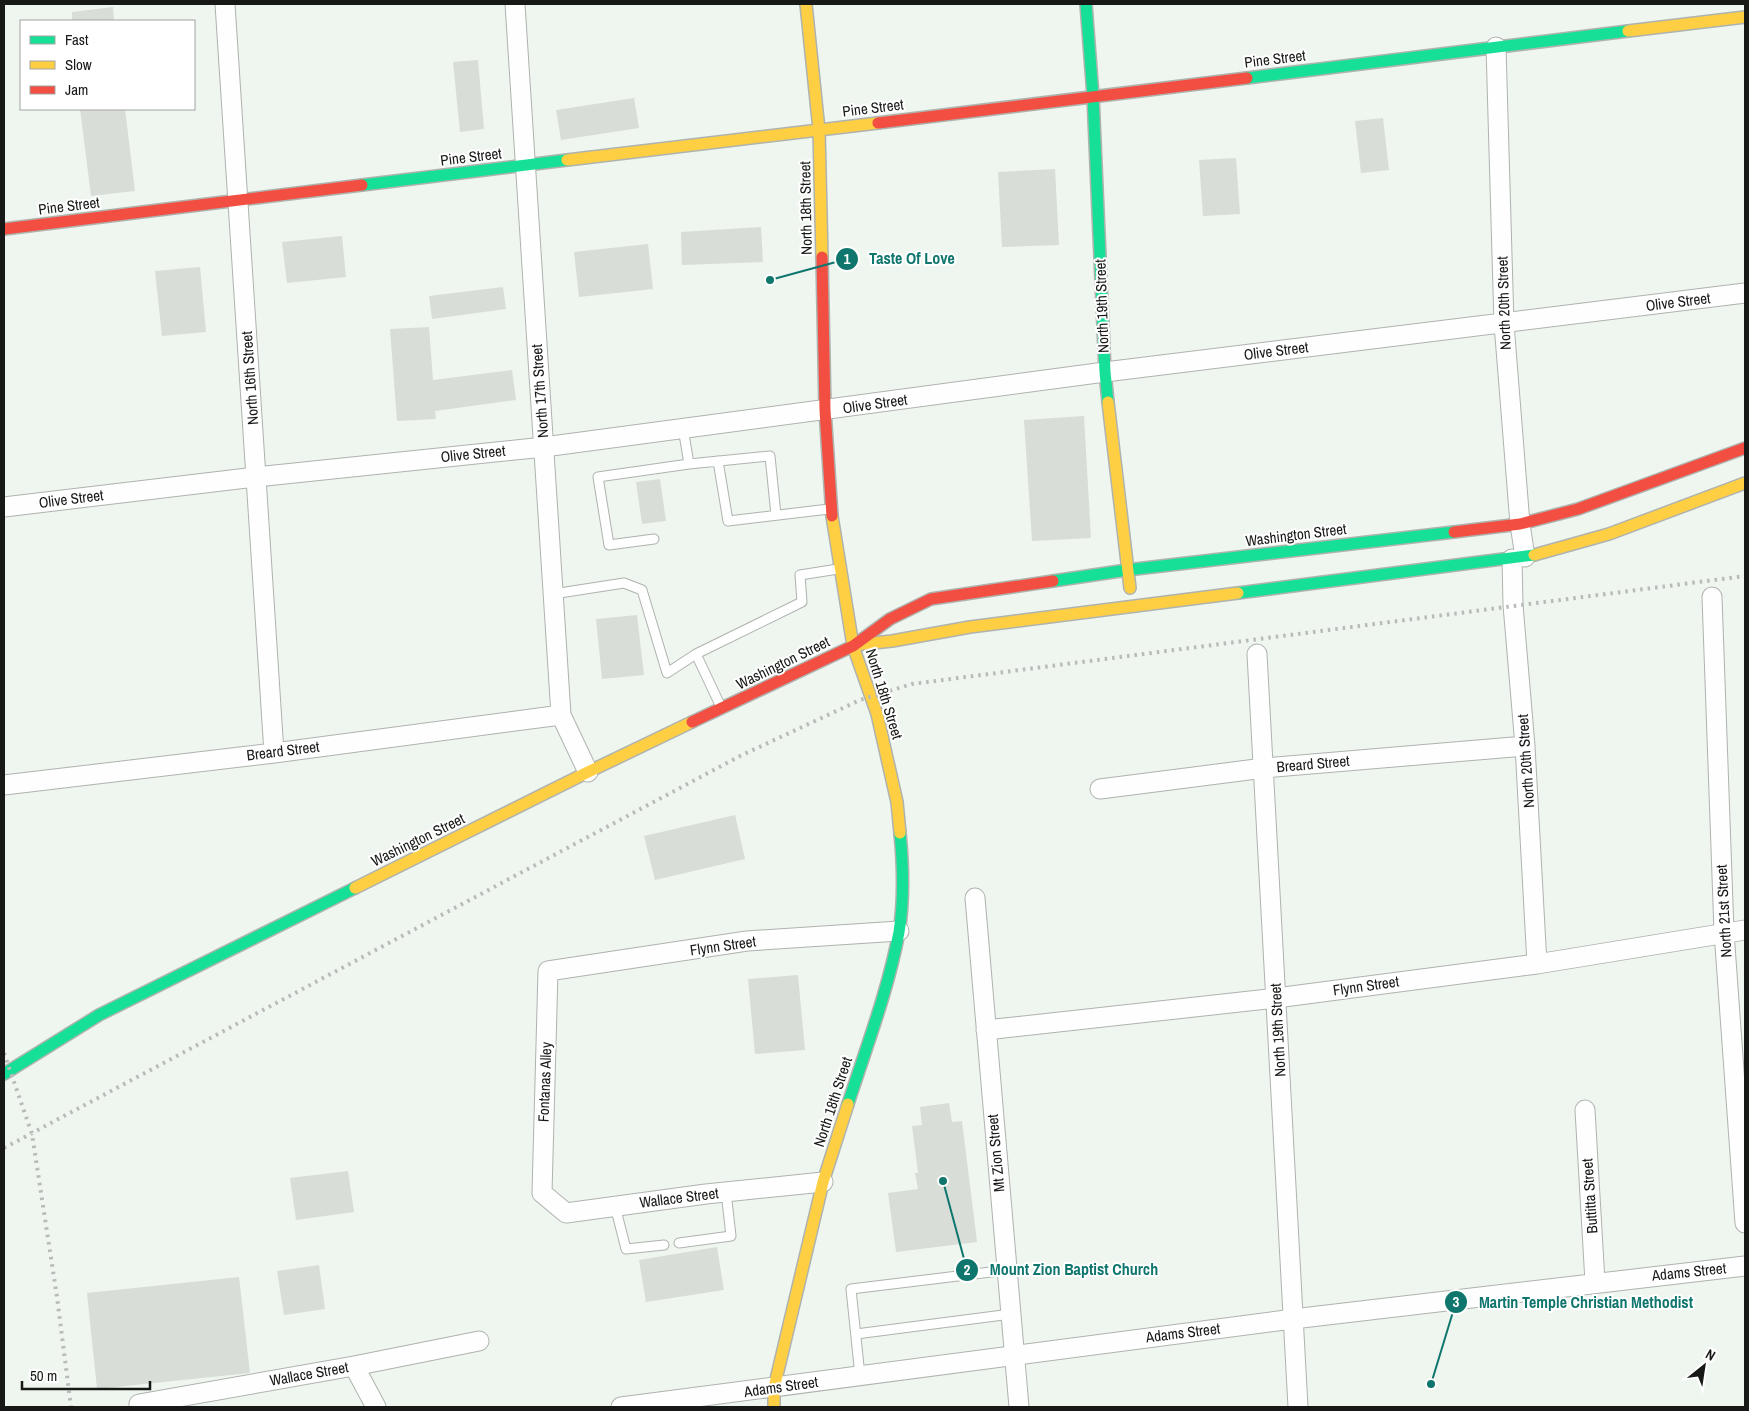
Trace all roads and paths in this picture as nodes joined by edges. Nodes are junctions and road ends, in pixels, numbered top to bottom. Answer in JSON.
{"nodes":[{"id":1,"x":225,"y":4,"type":"edge"},
{"id":2,"x":515,"y":4,"type":"edge"},
{"id":3,"x":806,"y":4,"type":"edge"},
{"id":4,"x":1086,"y":4,"type":"edge"},
{"id":5,"x":1744,"y":14,"type":"edge"},
{"id":6,"x":1496,"y":47,"type":"junction"},
{"id":7,"x":1093,"y":96,"type":"junction"},
{"id":8,"x":820,"y":130,"type":"junction"},
{"id":9,"x":526,"y":165,"type":"junction"},
{"id":10,"x":238,"y":201,"type":"junction"},
{"id":11,"x":4,"y":229,"type":"edge"},
{"id":12,"x":1745,"y":294,"type":"edge"},
{"id":13,"x":1504,"y":324,"type":"junction"},
{"id":14,"x":1105,"y":372,"type":"junction"},
{"id":15,"x":825,"y":410,"type":"junction"},
{"id":16,"x":683,"y":428,"type":"junction"},
{"id":17,"x":544,"y":447,"type":"junction"},
{"id":18,"x":1745,"y":448,"type":"edge"},
{"id":19,"x":718,"y":461,"type":"junction"},
{"id":20,"x":690,"y":464,"type":"junction"},
{"id":21,"x":256,"y":476,"type":"junction"},
{"id":22,"x":1745,"y":483,"type":"edge"},
{"id":23,"x":4,"y":507,"type":"edge"},
{"id":24,"x":831,"y":509,"type":"junction"},
{"id":25,"x":776,"y":515,"type":"junction"},
{"id":26,"x":1520,"y":524,"type":"junction"},
{"id":27,"x":654,"y":539,"type":"dead end"},
{"id":28,"x":1519,"y":558,"type":"junction"},
{"id":29,"x":841,"y":568,"type":"junction"},
{"id":30,"x":1127,"y":570,"type":"junction"},
{"id":31,"x":553,"y":594,"type":"junction"},
{"id":32,"x":1712,"y":597,"type":"dead end"},
{"id":33,"x":1132,"y":606,"type":"junction"},
{"id":34,"x":853,"y":646,"type":"junction"},
{"id":35,"x":696,"y":654,"type":"junction"},
{"id":36,"x":1257,"y":654,"type":"dead end"},
{"id":37,"x":722,"y":708,"type":"junction"},
{"id":38,"x":561,"y":715,"type":"junction"},
{"id":39,"x":1526,"y":746,"type":"junction"},
{"id":40,"x":274,"y":753,"type":"junction"},
{"id":41,"x":1264,"y":768,"type":"junction"},
{"id":42,"x":588,"y":772,"type":"junction"},
{"id":43,"x":4,"y":785,"type":"edge"},
{"id":44,"x":1100,"y":789,"type":"dead end"},
{"id":45,"x":974,"y":898,"type":"dead end"},
{"id":46,"x":1745,"y":930,"type":"edge"},
{"id":47,"x":899,"y":931,"type":"junction"},
{"id":48,"x":1724,"y":932,"type":"junction"},
{"id":49,"x":1538,"y":964,"type":"junction"},
{"id":50,"x":548,"y":971,"type":"joint"},
{"id":51,"x":1276,"y":998,"type":"junction"},
{"id":52,"x":986,"y":1030,"type":"junction"},
{"id":53,"x":1740,"y":1057,"type":"edge"},
{"id":54,"x":4,"y":1074,"type":"edge"},
{"id":55,"x":1585,"y":1110,"type":"dead end"},
{"id":56,"x":823,"y":1182,"type":"junction"},
{"id":57,"x":726,"y":1192,"type":"junction"},
{"id":58,"x":542,"y":1193,"type":"joint"},
{"id":59,"x":615,"y":1206,"type":"junction"},
{"id":60,"x":1745,"y":1223,"type":"edge"},
{"id":61,"x":679,"y":1243,"type":"dead end"},
{"id":62,"x":664,"y":1245,"type":"dead end"},
{"id":63,"x":1745,"y":1266,"type":"edge"},
{"id":64,"x":1007,"y":1270,"type":"junction"},
{"id":65,"x":1595,"y":1282,"type":"junction"},
{"id":66,"x":1010,"y":1314,"type":"junction"},
{"id":67,"x":1293,"y":1319,"type":"junction"},
{"id":68,"x":856,"y":1334,"type":"junction"},
{"id":69,"x":479,"y":1341,"type":"dead end"},
{"id":70,"x":1014,"y":1354,"type":"junction"},
{"id":71,"x":354,"y":1366,"type":"junction"},
{"id":72,"x":860,"y":1376,"type":"junction"},
{"id":73,"x":774,"y":1388,"type":"junction"},
{"id":74,"x":139,"y":1404,"type":"dead end"},
{"id":75,"x":376,"y":1407,"type":"edge"},
{"id":76,"x":621,"y":1407,"type":"edge"},
{"id":77,"x":774,"y":1407,"type":"edge"},
{"id":78,"x":1019,"y":1407,"type":"edge"},
{"id":79,"x":1298,"y":1407,"type":"edge"}],
"edges":[{"from":1,"to":10,"type":"street","name":"North 16th Street"},
{"from":2,"to":9,"type":"street","name":"North 17th Street"},
{"from":3,"to":8,"type":"street","name":"North 18th Street"},
{"from":4,"to":7,"type":"street","name":"North 19th Street"},
{"from":5,"to":6,"type":"street","name":"Pine Street"},
{"from":6,"to":7,"type":"street","name":"Pine Street"},
{"from":6,"to":13,"type":"street","name":"North 20th Street"},
{"from":7,"to":8,"type":"street","name":"Pine Street"},
{"from":7,"to":14,"type":"street","name":"North 19th Street"},
{"from":8,"to":9,"type":"street","name":"Pine Street"},
{"from":8,"to":15,"type":"street","name":"North 18th Street"},
{"from":9,"to":10,"type":"street","name":"Pine Street"},
{"from":9,"to":17,"type":"street","name":"North 17th Street"},
{"from":10,"to":11,"type":"street","name":"Pine Street"},
{"from":10,"to":21,"type":"street","name":"North 16th Street"},
{"from":12,"to":13,"type":"street","name":"Olive Street"},
{"from":13,"to":14,"type":"street","name":"Olive Street"},
{"from":13,"to":26,"type":"street","name":"North 20th Street"},
{"from":14,"to":15,"type":"street","name":"Olive Street"},
{"from":14,"to":30,"type":"street","name":"North 19th Street"},
{"from":15,"to":16,"type":"street","name":"Olive Street"},
{"from":15,"to":24,"type":"street","name":"North 18th Street"},
{"from":16,"to":17,"type":"street","name":"Olive Street"},
{"from":16,"to":20,"type":"lane"},
{"from":17,"to":21,"type":"street","name":"Olive Street"},
{"from":17,"to":31,"type":"street","name":"North 17th Street"},
{"from":18,"to":26,"type":"street","name":"Washington Street"},
{"from":19,"to":20,"type":"lane"},
{"from":19,"to":25,"type":"lane"},
{"from":19,"to":25,"type":"lane"},
{"from":20,"to":27,"type":"lane"},
{"from":21,"to":23,"type":"street","name":"Olive Street"},
{"from":21,"to":40,"type":"street","name":"North 16th Street"},
{"from":22,"to":28,"type":"street","name":"Washington Street"},
{"from":24,"to":25,"type":"lane"},
{"from":24,"to":29,"type":"street","name":"North 18th Street"},
{"from":26,"to":28,"type":"street","name":"North 20th Street"},
{"from":26,"to":30,"type":"street","name":"Washington Street"},
{"from":28,"to":33,"type":"street","name":"Washington Street"},
{"from":28,"to":39,"type":"street","name":"North 20th Street"},
{"from":29,"to":34,"type":"street","name":"North 18th Street"},
{"from":29,"to":35,"type":"lane"},
{"from":30,"to":33,"type":"street","name":"North 19th Street"},
{"from":30,"to":34,"type":"street","name":"Washington Street"},
{"from":31,"to":35,"type":"lane"},
{"from":31,"to":38,"type":"street","name":"North 17th Street"},
{"from":32,"to":48,"type":"street","name":"North 21st Street"},
{"from":33,"to":34,"type":"street","name":"Washington Street"},
{"from":34,"to":37,"type":"street","name":"Washington Street"},
{"from":34,"to":47,"type":"street","name":"North 18th Street"},
{"from":35,"to":37,"type":"lane"},
{"from":36,"to":41,"type":"street","name":"North 19th Street"},
{"from":37,"to":42,"type":"street","name":"Washington Street"},
{"from":38,"to":40,"type":"street","name":"Breard Street"},
{"from":38,"to":42,"type":"street","name":"North 17th Street"},
{"from":39,"to":41,"type":"street","name":"Breard Street"},
{"from":39,"to":49,"type":"street","name":"North 20th Street"},
{"from":40,"to":43,"type":"street","name":"Breard Street"},
{"from":41,"to":44,"type":"street","name":"Breard Street"},
{"from":41,"to":51,"type":"street","name":"North 19th Street"},
{"from":42,"to":54,"type":"street","name":"Washington Street"},
{"from":45,"to":52,"type":"street","name":"Mt Zion Street"},
{"from":46,"to":48,"type":"street","name":"Flynn Street"},
{"from":47,"to":50,"type":"street","name":"Flynn Street"},
{"from":47,"to":56,"type":"street","name":"North 18th Street"},
{"from":48,"to":49,"type":"street","name":"Flynn Street"},
{"from":48,"to":53,"type":"street","name":"North 21st Street"},
{"from":49,"to":51,"type":"street","name":"Flynn Street"},
{"from":50,"to":58,"type":"street","name":"Fontanas Alley"},
{"from":51,"to":52,"type":"street","name":"Flynn Street"},
{"from":51,"to":67,"type":"street","name":"North 19th Street"},
{"from":52,"to":64,"type":"street","name":"Mt Zion Street"},
{"from":53,"to":60,"type":"street","name":"North 21st Street"},
{"from":55,"to":65,"type":"street","name":"Buttitta Street"},
{"from":56,"to":57,"type":"street","name":"Wallace Street"},
{"from":56,"to":73,"type":"street","name":"North 18th Street"},
{"from":57,"to":59,"type":"street","name":"Wallace Street"},
{"from":57,"to":61,"type":"lane"},
{"from":58,"to":59,"type":"street","name":"Wallace Street"},
{"from":59,"to":62,"type":"lane"},
{"from":63,"to":65,"type":"street","name":"Adams Street"},
{"from":64,"to":66,"type":"street","name":"Mt Zion Street"},
{"from":64,"to":68,"type":"lane"},
{"from":65,"to":67,"type":"street","name":"Adams Street"},
{"from":66,"to":68,"type":"lane"},
{"from":66,"to":70,"type":"street","name":"Mt Zion Street"},
{"from":67,"to":70,"type":"street","name":"Adams Street"},
{"from":67,"to":79,"type":"street","name":"North 19th Street"},
{"from":68,"to":72,"type":"lane"},
{"from":69,"to":71,"type":"street","name":"Wallace Street"},
{"from":70,"to":72,"type":"street","name":"Adams Street"},
{"from":70,"to":78,"type":"street","name":"Mt Zion Street"},
{"from":71,"to":74,"type":"street","name":"Wallace Street"},
{"from":71,"to":75,"type":"street"},
{"from":72,"to":73,"type":"street","name":"Adams Street"},
{"from":73,"to":76,"type":"street","name":"Adams Street"},
{"from":73,"to":77,"type":"street","name":"North 18th Street"}]}
